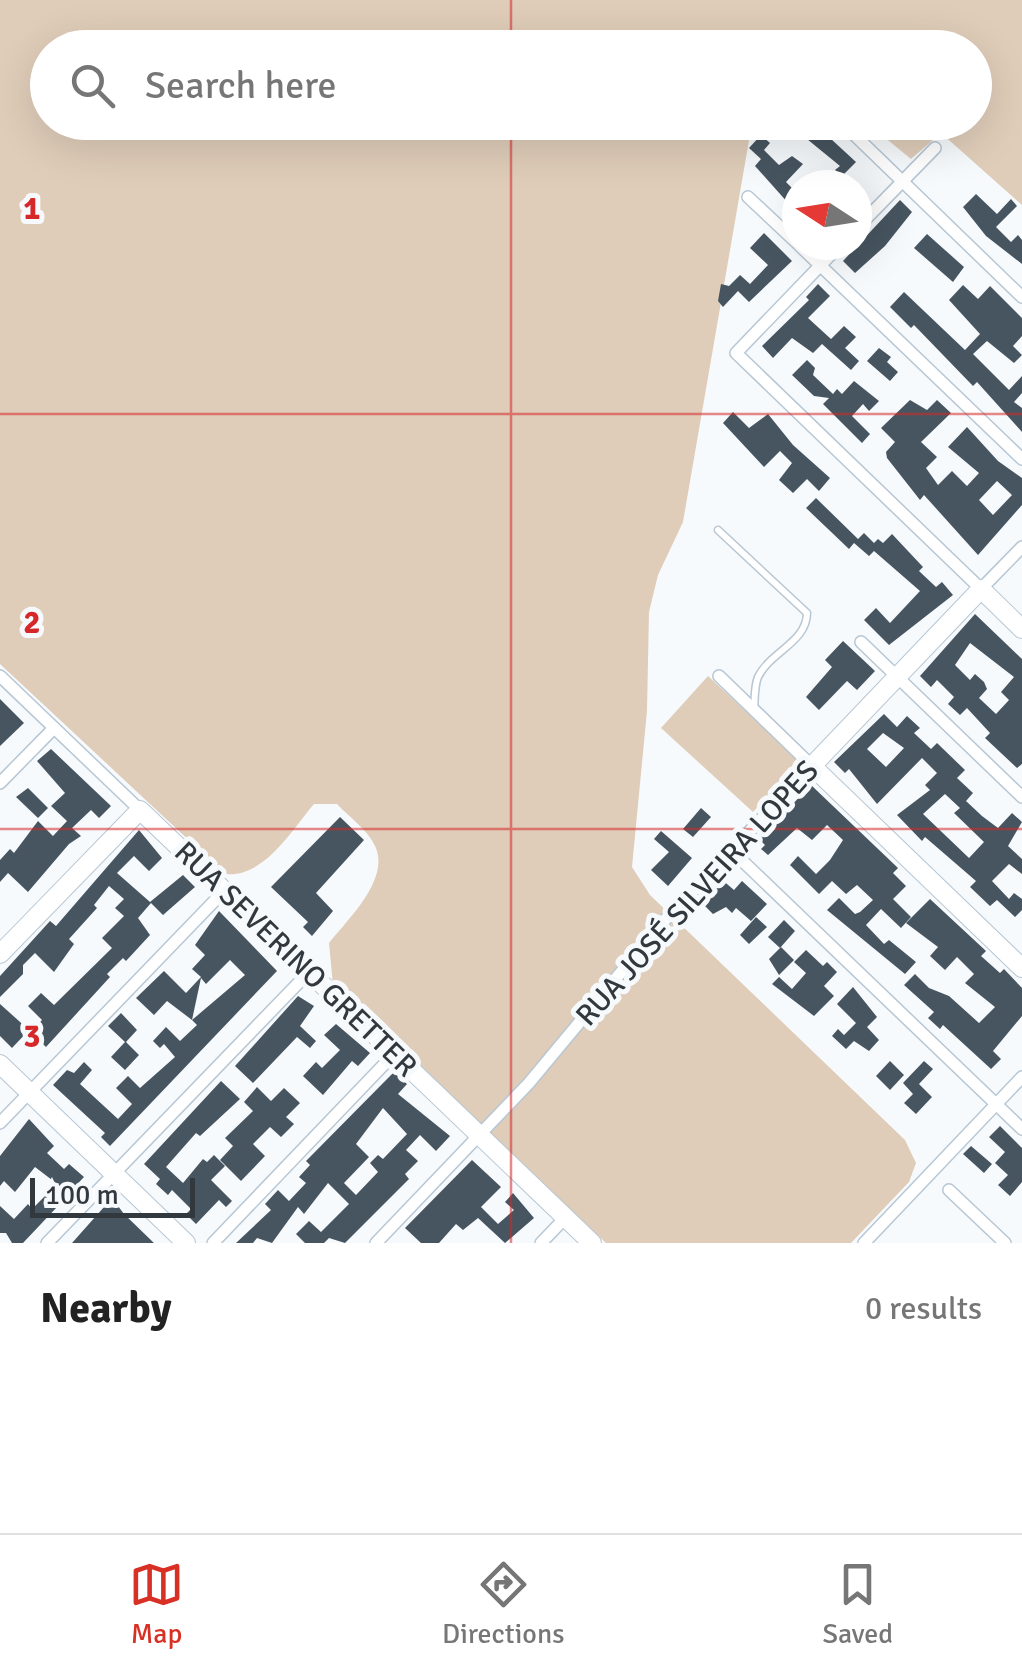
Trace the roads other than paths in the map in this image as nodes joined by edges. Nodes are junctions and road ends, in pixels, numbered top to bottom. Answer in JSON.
{"nodes":[{"id":1,"x":859,"y":140,"type":"edge"},
{"id":2,"x":935,"y":148,"type":"dead end"},
{"id":3,"x":902,"y":182,"type":"junction"},
{"id":4,"x":748,"y":197,"type":"dead end"},
{"id":5,"x":872,"y":213,"type":"edge"},
{"id":6,"x":782,"y":229,"type":"edge"},
{"id":7,"x":814,"y":260,"type":"edge"},
{"id":8,"x":826,"y":260,"type":"edge"},
{"id":9,"x":820,"y":266,"type":"junction"},
{"id":10,"x":1022,"y":297,"type":"edge"},
{"id":11,"x":1022,"y":459,"type":"edge"},
{"id":12,"x":718,"y":530,"type":"dead end"},
{"id":13,"x":1022,"y":546,"type":"edge"},
{"id":14,"x":981,"y":589,"type":"junction"},
{"id":15,"x":1022,"y":629,"type":"edge"},
{"id":16,"x":861,"y":642,"type":"dead end"},
{"id":17,"x":0,"y":676,"type":"edge"},
{"id":18,"x":719,"y":676,"type":"dead end"},
{"id":19,"x":898,"y":676,"type":"junction"},
{"id":20,"x":754,"y":710,"type":"junction"},
{"id":21,"x":54,"y":728,"type":"junction"},
{"id":22,"x":812,"y":766,"type":"junction"},
{"id":23,"x":0,"y":783,"type":"edge"},
{"id":24,"x":1022,"y":797,"type":"edge"},
{"id":25,"x":140,"y":810,"type":"junction"},
{"id":26,"x":732,"y":850,"type":"junction"},
{"id":27,"x":224,"y":891,"type":"junction"},
{"id":28,"x":0,"y":954,"type":"edge"},
{"id":29,"x":1022,"y":968,"type":"edge"},
{"id":30,"x":309,"y":972,"type":"junction"},
{"id":31,"x":394,"y":1054,"type":"junction"},
{"id":32,"x":0,"y":1064,"type":"edge"},
{"id":33,"x":1022,"y":1077,"type":"edge"},
{"id":34,"x":30,"y":1093,"type":"junction"},
{"id":35,"x":996,"y":1104,"type":"junction"},
{"id":36,"x":0,"y":1124,"type":"edge"},
{"id":37,"x":1022,"y":1129,"type":"edge"},
{"id":38,"x":480,"y":1136,"type":"junction"},
{"id":39,"x":114,"y":1174,"type":"junction"},
{"id":40,"x":949,"y":1190,"type":"dead end"},
{"id":41,"x":565,"y":1218,"type":"junction"},
{"id":42,"x":48,"y":1243,"type":"edge"},
{"id":43,"x":186,"y":1243,"type":"edge"},
{"id":44,"x":213,"y":1243,"type":"edge"},
{"id":45,"x":376,"y":1243,"type":"edge"},
{"id":46,"x":541,"y":1243,"type":"edge"},
{"id":47,"x":592,"y":1243,"type":"edge"},
{"id":48,"x":864,"y":1243,"type":"edge"},
{"id":49,"x":1005,"y":1243,"type":"edge"}],
"edges":[{"from":1,"to":3,"type":"street"},
{"from":2,"to":3,"type":"street"},
{"from":3,"to":5,"type":"street"},
{"from":3,"to":10,"type":"street"},
{"from":4,"to":6,"type":"street"},
{"from":7,"to":9,"type":"street"},
{"from":8,"to":9,"type":"street"},
{"from":9,"to":11,"type":"street"},
{"from":9,"to":14,"type":"street"},
{"from":12,"to":20,"type":"lane"},
{"from":13,"to":14,"type":"street","name":"RUA JOSÉ SILVEIRA LOPES"},
{"from":14,"to":15,"type":"street"},
{"from":14,"to":19,"type":"street","name":"RUA JOSÉ SILVEIRA LOPES"},
{"from":16,"to":19,"type":"street"},
{"from":17,"to":21,"type":"street","name":"RUA SEVERINO GRETTER"},
{"from":18,"to":20,"type":"street"},
{"from":19,"to":22,"type":"street","name":"RUA JOSÉ SILVEIRA LOPES"},
{"from":19,"to":24,"type":"street"},
{"from":20,"to":22,"type":"street"},
{"from":21,"to":23,"type":"street"},
{"from":21,"to":25,"type":"street","name":"RUA SEVERINO GRETTER"},
{"from":22,"to":26,"type":"street","name":"RUA JOSÉ SILVEIRA LOPES"},
{"from":22,"to":29,"type":"street"},
{"from":25,"to":27,"type":"street","name":"RUA SEVERINO GRETTER"},
{"from":25,"to":28,"type":"street"},
{"from":26,"to":35,"type":"street"},
{"from":26,"to":38,"type":"street","name":"RUA JOSÉ SILVEIRA LOPES"},
{"from":27,"to":30,"type":"street","name":"RUA SEVERINO GRETTER"},
{"from":27,"to":34,"type":"street"},
{"from":30,"to":31,"type":"street","name":"RUA SEVERINO GRETTER"},
{"from":30,"to":39,"type":"street"},
{"from":31,"to":38,"type":"street","name":"RUA SEVERINO GRETTER"},
{"from":31,"to":44,"type":"street"},
{"from":32,"to":34,"type":"street"},
{"from":33,"to":35,"type":"street"},
{"from":34,"to":36,"type":"street"},
{"from":34,"to":39,"type":"street"},
{"from":35,"to":37,"type":"street"},
{"from":35,"to":48,"type":"street"},
{"from":38,"to":41,"type":"street","name":"RUA SEVERINO GRETTER"},
{"from":38,"to":45,"type":"street","name":"RUA JOSÉ SILVEIRA LOPES"},
{"from":39,"to":42,"type":"street"},
{"from":39,"to":43,"type":"street"},
{"from":40,"to":49,"type":"street"},
{"from":41,"to":46,"type":"street"},
{"from":41,"to":47,"type":"street","name":"RUA SEVERINO GRETTER"}]}
